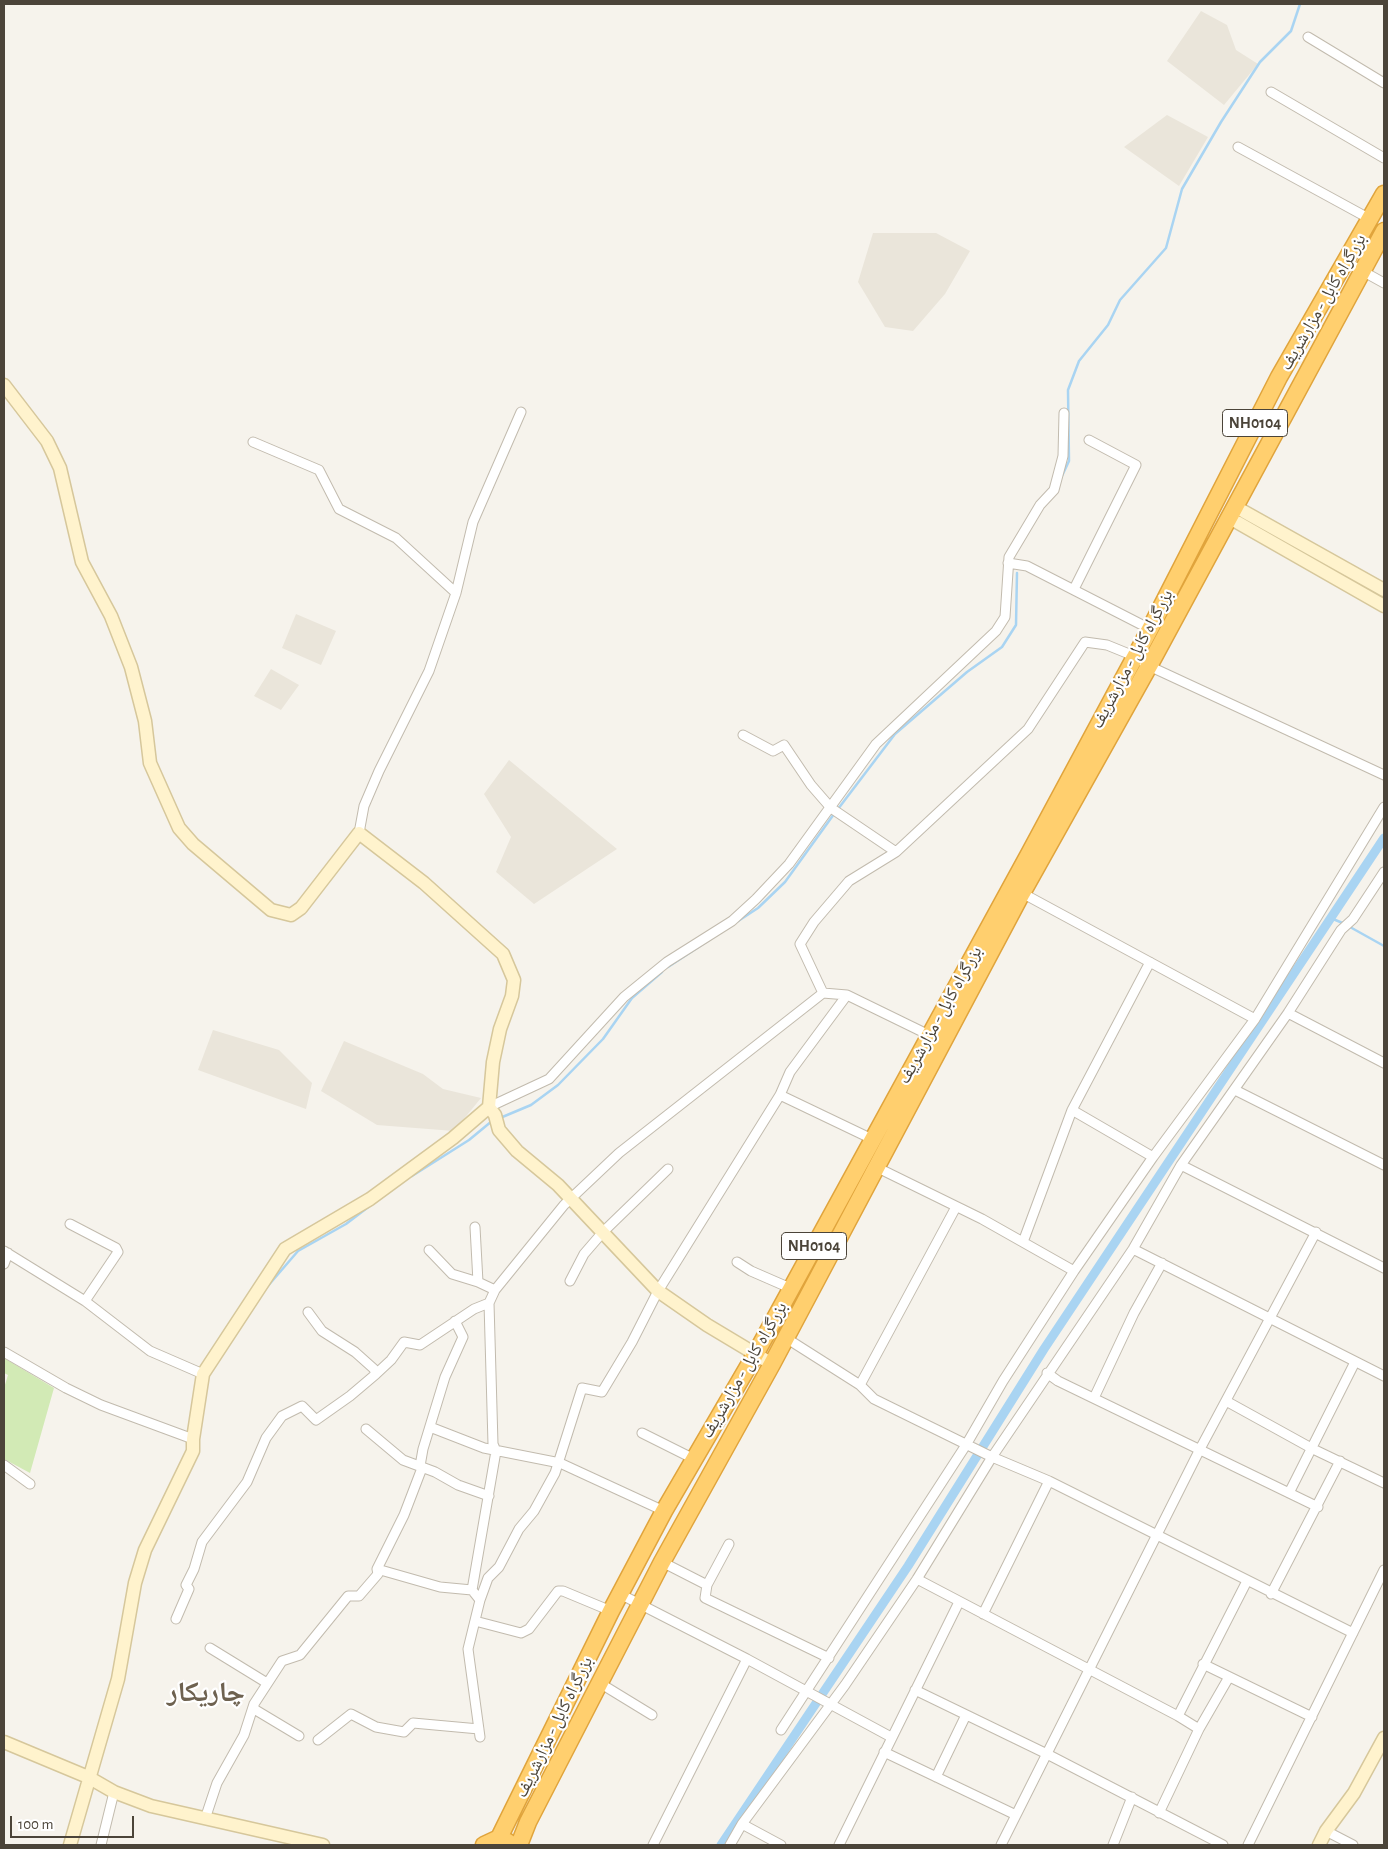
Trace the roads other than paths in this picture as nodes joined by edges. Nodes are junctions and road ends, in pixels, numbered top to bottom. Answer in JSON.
{"nodes":[{"id":1,"x":1308,"y":37,"type":"dead end"},
{"id":2,"x":1384,"y":83,"type":"edge"},
{"id":3,"x":1271,"y":92,"type":"dead end"},
{"id":4,"x":1238,"y":147,"type":"dead end"},
{"id":5,"x":1384,"y":158,"type":"edge"},
{"id":6,"x":1384,"y":194,"type":"edge"},
{"id":7,"x":1370,"y":219,"type":"junction"},
{"id":8,"x":1384,"y":231,"type":"edge"},
{"id":9,"x":1346,"y":262,"type":"junction"},
{"id":10,"x":1363,"y":271,"type":"junction"},
{"id":11,"x":1384,"y":283,"type":"edge"},
{"id":12,"x":4,"y":385,"type":"edge"},
{"id":13,"x":521,"y":412,"type":"dead end"},
{"id":14,"x":1064,"y":413,"type":"dead end"},
{"id":15,"x":1089,"y":440,"type":"dead end"},
{"id":16,"x":253,"y":442,"type":"dead end"},
{"id":17,"x":1231,"y":512,"type":"junction"},
{"id":18,"x":1008,"y":563,"type":"junction"},
{"id":19,"x":1074,"y":588,"type":"junction"},
{"id":20,"x":1384,"y":590,"type":"edge"},
{"id":21,"x":456,"y":593,"type":"junction"},
{"id":22,"x":1384,"y":606,"type":"edge"},
{"id":23,"x":1150,"y":629,"type":"junction"},
{"id":24,"x":1164,"y":638,"type":"junction"},
{"id":25,"x":1134,"y":656,"type":"junction"},
{"id":26,"x":1149,"y":666,"type":"junction"},
{"id":27,"x":743,"y":736,"type":"dead end"},
{"id":28,"x":1384,"y":775,"type":"edge"},
{"id":29,"x":1384,"y":806,"type":"edge"},
{"id":30,"x":835,"y":810,"type":"junction"},
{"id":31,"x":360,"y":833,"type":"junction"},
{"id":32,"x":896,"y":852,"type":"junction"},
{"id":33,"x":1384,"y":872,"type":"edge"},
{"id":34,"x":1022,"y":893,"type":"junction"},
{"id":35,"x":1150,"y":962,"type":"junction"},
{"id":36,"x":823,"y":993,"type":"junction"},
{"id":37,"x":847,"y":995,"type":"junction"},
{"id":38,"x":1288,"y":1013,"type":"junction"},
{"id":39,"x":1255,"y":1019,"type":"junction"},
{"id":40,"x":930,"y":1035,"type":"junction"},
{"id":41,"x":1384,"y":1063,"type":"edge"},
{"id":42,"x":1235,"y":1090,"type":"junction"},
{"id":43,"x":780,"y":1094,"type":"junction"},
{"id":44,"x":1072,"y":1110,"type":"junction"},
{"id":45,"x":492,"y":1111,"type":"junction"},
{"id":46,"x":872,"y":1139,"type":"junction"},
{"id":47,"x":1153,"y":1157,"type":"junction"},
{"id":48,"x":1182,"y":1165,"type":"junction"},
{"id":49,"x":1384,"y":1165,"type":"edge"},
{"id":50,"x":876,"y":1167,"type":"junction"},
{"id":51,"x":668,"y":1169,"type":"dead end"},
{"id":52,"x":570,"y":1199,"type":"junction"},
{"id":53,"x":956,"y":1207,"type":"junction"},
{"id":54,"x":70,"y":1224,"type":"dead end"},
{"id":55,"x":475,"y":1226,"type":"dead end"},
{"id":56,"x":603,"y":1232,"type":"junction"},
{"id":57,"x":1316,"y":1232,"type":"junction"},
{"id":58,"x":1023,"y":1242,"type":"junction"},
{"id":59,"x":1132,"y":1249,"type":"junction"},
{"id":60,"x":428,"y":1250,"type":"dead end"},
{"id":61,"x":6,"y":1252,"type":"edge"},
{"id":62,"x":737,"y":1262,"type":"dead end"},
{"id":63,"x":4,"y":1264,"type":"edge"},
{"id":64,"x":1162,"y":1264,"type":"junction"},
{"id":65,"x":1384,"y":1268,"type":"edge"},
{"id":66,"x":1074,"y":1271,"type":"junction"},
{"id":67,"x":570,"y":1281,"type":"dead end"},
{"id":68,"x":478,"y":1282,"type":"junction"},
{"id":69,"x":790,"y":1288,"type":"junction"},
{"id":70,"x":495,"y":1290,"type":"junction"},
{"id":71,"x":658,"y":1291,"type":"junction"},
{"id":72,"x":84,"y":1301,"type":"junction"},
{"id":73,"x":489,"y":1303,"type":"junction"},
{"id":74,"x":308,"y":1312,"type":"dead end"},
{"id":75,"x":1269,"y":1319,"type":"junction"},
{"id":76,"x":455,"y":1321,"type":"junction"},
{"id":77,"x":786,"y":1338,"type":"junction"},
{"id":78,"x":4,"y":1352,"type":"edge"},
{"id":79,"x":756,"y":1353,"type":"junction"},
{"id":80,"x":1355,"y":1362,"type":"junction"},
{"id":81,"x":772,"y":1364,"type":"junction"},
{"id":82,"x":1047,"y":1373,"type":"junction"},
{"id":83,"x":1383,"y":1373,"type":"edge"},
{"id":84,"x":203,"y":1374,"type":"junction"},
{"id":85,"x":376,"y":1374,"type":"junction"},
{"id":86,"x":860,"y":1385,"type":"junction"},
{"id":87,"x":1094,"y":1398,"type":"junction"},
{"id":88,"x":1226,"y":1401,"type":"junction"},
{"id":89,"x":430,"y":1427,"type":"junction"},
{"id":90,"x":366,"y":1429,"type":"dead end"},
{"id":91,"x":642,"y":1433,"type":"dead end"},
{"id":92,"x":193,"y":1439,"type":"junction"},
{"id":93,"x":970,"y":1447,"type":"junction"},
{"id":94,"x":1200,"y":1449,"type":"junction"},
{"id":95,"x":1313,"y":1449,"type":"junction"},
{"id":96,"x":496,"y":1451,"type":"junction"},
{"id":97,"x":988,"y":1455,"type":"junction"},
{"id":98,"x":694,"y":1459,"type":"junction"},
{"id":99,"x":1340,"y":1461,"type":"junction"},
{"id":100,"x":560,"y":1463,"type":"junction"},
{"id":101,"x":4,"y":1465,"type":"edge"},
{"id":102,"x":421,"y":1467,"type":"junction"},
{"id":103,"x":1049,"y":1481,"type":"junction"},
{"id":104,"x":1384,"y":1483,"type":"edge"},
{"id":105,"x":30,"y":1484,"type":"dead end"},
{"id":106,"x":1289,"y":1493,"type":"junction"},
{"id":107,"x":489,"y":1496,"type":"junction"},
{"id":108,"x":1318,"y":1507,"type":"junction"},
{"id":109,"x":664,"y":1511,"type":"junction"},
{"id":110,"x":1157,"y":1535,"type":"junction"},
{"id":111,"x":729,"y":1544,"type":"dead end"},
{"id":112,"x":662,"y":1562,"type":"junction"},
{"id":113,"x":377,"y":1569,"type":"junction"},
{"id":114,"x":1384,"y":1570,"type":"edge"},
{"id":115,"x":917,"y":1579,"type":"junction"},
{"id":116,"x":1246,"y":1581,"type":"junction"},
{"id":117,"x":708,"y":1585,"type":"junction"},
{"id":118,"x":472,"y":1590,"type":"junction"},
{"id":119,"x":620,"y":1594,"type":"junction"},
{"id":120,"x":1272,"y":1594,"type":"junction"},
{"id":121,"x":480,"y":1600,"type":"junction"},
{"id":122,"x":959,"y":1602,"type":"junction"},
{"id":123,"x":639,"y":1604,"type":"junction"},
{"id":124,"x":612,"y":1611,"type":"junction"},
{"id":125,"x":983,"y":1614,"type":"junction"},
{"id":126,"x":176,"y":1619,"type":"dead end"},
{"id":127,"x":475,"y":1621,"type":"junction"},
{"id":128,"x":1353,"y":1633,"type":"junction"},
{"id":129,"x":210,"y":1648,"type":"dead end"},
{"id":130,"x":829,"y":1658,"type":"junction"},
{"id":131,"x":747,"y":1659,"type":"junction"},
{"id":132,"x":1203,"y":1664,"type":"junction"},
{"id":133,"x":1089,"y":1668,"type":"junction"},
{"id":134,"x":1228,"y":1677,"type":"junction"},
{"id":135,"x":598,"y":1682,"type":"junction"},
{"id":136,"x":267,"y":1683,"type":"junction"},
{"id":137,"x":915,"y":1690,"type":"junction"},
{"id":138,"x":809,"y":1693,"type":"junction"},
{"id":139,"x":826,"y":1703,"type":"junction"},
{"id":140,"x":254,"y":1704,"type":"junction"},
{"id":141,"x":652,"y":1715,"type":"dead end"},
{"id":142,"x":966,"y":1715,"type":"junction"},
{"id":143,"x":1178,"y":1716,"type":"junction"},
{"id":144,"x":1312,"y":1717,"type":"junction"},
{"id":145,"x":1199,"y":1729,"type":"junction"},
{"id":146,"x":781,"y":1730,"type":"dead end"},
{"id":147,"x":299,"y":1736,"type":"dead end"},
{"id":148,"x":891,"y":1737,"type":"junction"},
{"id":149,"x":1384,"y":1738,"type":"edge"},
{"id":150,"x":318,"y":1740,"type":"dead end"},
{"id":151,"x":4,"y":1742,"type":"edge"},
{"id":152,"x":884,"y":1752,"type":"junction"},
{"id":153,"x":1381,"y":1753,"type":"edge"},
{"id":154,"x":1047,"y":1754,"type":"junction"},
{"id":155,"x":88,"y":1777,"type":"junction"},
{"id":156,"x":936,"y":1777,"type":"junction"},
{"id":157,"x":114,"y":1792,"type":"junction"},
{"id":158,"x":1132,"y":1797,"type":"junction"},
{"id":159,"x":1159,"y":1813,"type":"junction"},
{"id":160,"x":1016,"y":1816,"type":"junction"},
{"id":161,"x":205,"y":1819,"type":"junction"},
{"id":162,"x":742,"y":1824,"type":"junction"},
{"id":163,"x":1326,"y":1832,"type":"junction"},
{"id":164,"x":505,"y":1842,"type":"edge"},
{"id":165,"x":70,"y":1845,"type":"edge"},
{"id":166,"x":101,"y":1845,"type":"edge"},
{"id":167,"x":323,"y":1845,"type":"edge"},
{"id":168,"x":484,"y":1845,"type":"edge"},
{"id":169,"x":519,"y":1845,"type":"edge"},
{"id":170,"x":653,"y":1845,"type":"edge"},
{"id":171,"x":730,"y":1845,"type":"edge"},
{"id":172,"x":781,"y":1845,"type":"edge"},
{"id":173,"x":839,"y":1845,"type":"edge"},
{"id":174,"x":1001,"y":1845,"type":"edge"},
{"id":175,"x":1113,"y":1845,"type":"edge"},
{"id":176,"x":1223,"y":1845,"type":"edge"},
{"id":177,"x":1248,"y":1845,"type":"edge"},
{"id":178,"x":1319,"y":1845,"type":"edge"},
{"id":179,"x":1353,"y":1845,"type":"edge"}],
"edges":[{"from":1,"to":2,"type":"street"},
{"from":3,"to":5,"type":"street"},
{"from":4,"to":7,"type":"street"},
{"from":6,"to":7,"type":"highway","name":"بزرگراه کابل - مزارشریف","number":"NH0104"},
{"from":7,"to":9,"type":"highway","name":"بزرگراه کابل - مزارشریف","number":"NH0104"},
{"from":8,"to":10,"type":"highway","name":"بزرگراه کابل - مزارشریف","number":"NH0104"},
{"from":9,"to":10,"type":"street"},
{"from":9,"to":23,"type":"highway","name":"بزرگراه کابل - مزارشریف","number":"NH0104"},
{"from":10,"to":11,"type":"street"},
{"from":10,"to":17,"type":"highway","name":"بزرگراه کابل - مزارشریف","number":"NH0104"},
{"from":12,"to":31,"type":"street"},
{"from":13,"to":21,"type":"street"},
{"from":14,"to":18,"type":"street"},
{"from":15,"to":19,"type":"street"},
{"from":16,"to":21,"type":"street"},
{"from":17,"to":20,"type":"street"},
{"from":17,"to":22,"type":"street"},
{"from":17,"to":24,"type":"highway","name":"بزرگراه کابل - مزارشریف","number":"NH0104"},
{"from":18,"to":19,"type":"street"},
{"from":18,"to":30,"type":"street"},
{"from":19,"to":23,"type":"street"},
{"from":21,"to":31,"type":"street"},
{"from":23,"to":24,"type":"street"},
{"from":23,"to":25,"type":"highway","name":"بزرگراه کابل - مزارشریف","number":"NH0104"},
{"from":24,"to":26,"type":"highway","name":"بزرگراه کابل - مزارشریف","number":"NH0104"},
{"from":25,"to":26,"type":"street"},
{"from":25,"to":32,"type":"street"},
{"from":25,"to":40,"type":"highway","name":"بزرگراه کابل - مزارشریف","number":"NH0104"},
{"from":26,"to":28,"type":"street"},
{"from":26,"to":34,"type":"highway","name":"بزرگراه کابل - مزارشریف","number":"NH0104"},
{"from":27,"to":30,"type":"street"},
{"from":29,"to":39,"type":"street"},
{"from":30,"to":32,"type":"street"},
{"from":30,"to":45,"type":"street"},
{"from":31,"to":45,"type":"street"},
{"from":32,"to":36,"type":"street"},
{"from":33,"to":38,"type":"street"},
{"from":34,"to":35,"type":"street"},
{"from":34,"to":50,"type":"highway","name":"بزرگراه کابل - مزارشریف","number":"NH0104"},
{"from":35,"to":39,"type":"street"},
{"from":35,"to":44,"type":"street"},
{"from":36,"to":37,"type":"street"},
{"from":36,"to":52,"type":"street"},
{"from":37,"to":40,"type":"street"},
{"from":37,"to":43,"type":"street"},
{"from":38,"to":41,"type":"street"},
{"from":38,"to":42,"type":"street"},
{"from":39,"to":47,"type":"street"},
{"from":40,"to":46,"type":"highway","name":"بزرگراه کابل - مزارشریف","number":"NH0104"},
{"from":42,"to":48,"type":"street"},
{"from":42,"to":49,"type":"street"},
{"from":43,"to":46,"type":"street"},
{"from":43,"to":71,"type":"street"},
{"from":44,"to":47,"type":"street"},
{"from":44,"to":58,"type":"street"},
{"from":45,"to":52,"type":"street"},
{"from":45,"to":84,"type":"street"},
{"from":46,"to":69,"type":"highway","name":"بزرگراه کابل - مزارشریف","number":"NH0104"},
{"from":47,"to":66,"type":"street"},
{"from":48,"to":57,"type":"street"},
{"from":48,"to":59,"type":"street"},
{"from":50,"to":53,"type":"street"},
{"from":50,"to":77,"type":"highway","name":"بزرگراه کابل - مزارشریف","number":"NH0104"},
{"from":51,"to":56,"type":"street"},
{"from":52,"to":56,"type":"street"},
{"from":52,"to":70,"type":"street"},
{"from":53,"to":58,"type":"street"},
{"from":53,"to":86,"type":"street"},
{"from":54,"to":72,"type":"street"},
{"from":55,"to":68,"type":"street"},
{"from":56,"to":67,"type":"street"},
{"from":56,"to":71,"type":"street"},
{"from":57,"to":65,"type":"street"},
{"from":57,"to":75,"type":"street"},
{"from":58,"to":66,"type":"street"},
{"from":59,"to":64,"type":"street"},
{"from":59,"to":82,"type":"street"},
{"from":60,"to":68,"type":"street"},
{"from":61,"to":63,"type":"street"},
{"from":61,"to":72,"type":"street"},
{"from":62,"to":69,"type":"street"},
{"from":64,"to":75,"type":"street"},
{"from":64,"to":87,"type":"street"},
{"from":66,"to":93,"type":"street"},
{"from":68,"to":70,"type":"street"},
{"from":69,"to":79,"type":"highway","name":"بزرگراه کابل - مزارشریف","number":"NH0104"},
{"from":70,"to":73,"type":"street"},
{"from":71,"to":79,"type":"street"},
{"from":71,"to":100,"type":"street"},
{"from":72,"to":84,"type":"street"},
{"from":73,"to":76,"type":"street"},
{"from":73,"to":96,"type":"street"},
{"from":74,"to":85,"type":"street"},
{"from":75,"to":80,"type":"street"},
{"from":75,"to":88,"type":"street"},
{"from":76,"to":85,"type":"street"},
{"from":76,"to":89,"type":"street"},
{"from":77,"to":81,"type":"highway","name":"بزرگراه کابل - مزارشریف","number":"NH0104"},
{"from":77,"to":86,"type":"street"},
{"from":78,"to":92,"type":"street"},
{"from":79,"to":81,"type":"street"},
{"from":79,"to":98,"type":"highway","name":"بزرگراه کابل - مزارشریف","number":"NH0104"},
{"from":80,"to":83,"type":"street"},
{"from":80,"to":95,"type":"street"},
{"from":81,"to":112,"type":"highway","name":"بزرگراه کابل - مزارشریف","number":"NH0104"},
{"from":82,"to":87,"type":"street"},
{"from":82,"to":97,"type":"street"},
{"from":84,"to":92,"type":"street"},
{"from":85,"to":126,"type":"street"},
{"from":86,"to":93,"type":"street"},
{"from":87,"to":94,"type":"street"},
{"from":88,"to":94,"type":"street"},
{"from":88,"to":95,"type":"street"},
{"from":89,"to":96,"type":"street"},
{"from":89,"to":102,"type":"street"},
{"from":90,"to":102,"type":"street"},
{"from":91,"to":98,"type":"street"},
{"from":92,"to":155,"type":"street"},
{"from":93,"to":97,"type":"street"},
{"from":93,"to":130,"type":"street"},
{"from":94,"to":106,"type":"street"},
{"from":94,"to":110,"type":"street"},
{"from":95,"to":99,"type":"street"},
{"from":95,"to":106,"type":"street"},
{"from":96,"to":100,"type":"street"},
{"from":96,"to":107,"type":"street"},
{"from":97,"to":103,"type":"street"},
{"from":97,"to":115,"type":"street"},
{"from":98,"to":109,"type":"highway","name":"بزرگراه کابل - مزارشریف","number":"NH0104"},
{"from":99,"to":104,"type":"street"},
{"from":99,"to":108,"type":"street"},
{"from":100,"to":109,"type":"street"},
{"from":100,"to":121,"type":"street"},
{"from":101,"to":105,"type":"street"},
{"from":102,"to":107,"type":"street"},
{"from":102,"to":113,"type":"street"},
{"from":103,"to":110,"type":"street"},
{"from":103,"to":125,"type":"street"},
{"from":106,"to":108,"type":"street"},
{"from":107,"to":118,"type":"street"},
{"from":108,"to":120,"type":"street"},
{"from":109,"to":119,"type":"highway","name":"بزرگراه کابل - مزارشریف","number":"NH0104"},
{"from":110,"to":116,"type":"street"},
{"from":110,"to":133,"type":"street"},
{"from":111,"to":117,"type":"street"},
{"from":112,"to":117,"type":"street"},
{"from":112,"to":123,"type":"highway","name":"بزرگراه کابل - مزارشریف","number":"NH0104"},
{"from":113,"to":118,"type":"street"},
{"from":113,"to":136,"type":"street"},
{"from":114,"to":128,"type":"street"},
{"from":115,"to":122,"type":"street"},
{"from":115,"to":139,"type":"street"},
{"from":116,"to":120,"type":"street"},
{"from":116,"to":132,"type":"street"},
{"from":117,"to":130,"type":"street"},
{"from":118,"to":121,"type":"street"},
{"from":119,"to":123,"type":"street"},
{"from":119,"to":124,"type":"highway","name":"بزرگراه کابل - مزارشریف","number":"NH0104"},
{"from":120,"to":128,"type":"street"},
{"from":121,"to":127,"type":"street"},
{"from":122,"to":125,"type":"street"},
{"from":122,"to":137,"type":"street"},
{"from":123,"to":131,"type":"street"},
{"from":123,"to":135,"type":"highway","name":"بزرگراه کابل - مزارشریف","number":"NH0104"},
{"from":124,"to":127,"type":"street"},
{"from":124,"to":164,"type":"highway","name":"بزرگراه کابل - مزارشریف","number":"NH0104"},
{"from":125,"to":133,"type":"street"},
{"from":127,"to":150,"type":"street"},
{"from":128,"to":144,"type":"street"},
{"from":129,"to":136,"type":"street"},
{"from":130,"to":138,"type":"street"},
{"from":131,"to":138,"type":"street"},
{"from":131,"to":170,"type":"street"},
{"from":132,"to":134,"type":"street"},
{"from":132,"to":143,"type":"street"},
{"from":133,"to":143,"type":"street"},
{"from":133,"to":154,"type":"street"},
{"from":134,"to":144,"type":"street"},
{"from":134,"to":145,"type":"street"},
{"from":135,"to":141,"type":"street"},
{"from":135,"to":169,"type":"highway","name":"بزرگراه کابل - مزارشریف","number":"NH0104"},
{"from":136,"to":140,"type":"street"},
{"from":137,"to":142,"type":"street"},
{"from":137,"to":148,"type":"street"},
{"from":138,"to":139,"type":"street"},
{"from":138,"to":146,"type":"street"},
{"from":139,"to":148,"type":"street"},
{"from":139,"to":162,"type":"street"},
{"from":140,"to":147,"type":"street"},
{"from":140,"to":161,"type":"street"},
{"from":142,"to":154,"type":"street"},
{"from":142,"to":156,"type":"street"},
{"from":143,"to":145,"type":"street"},
{"from":144,"to":177,"type":"street"},
{"from":145,"to":159,"type":"street"},
{"from":148,"to":152,"type":"street"},
{"from":149,"to":153,"type":"street"},
{"from":151,"to":155,"type":"street"},
{"from":152,"to":156,"type":"street"},
{"from":152,"to":173,"type":"street"},
{"from":153,"to":163,"type":"street"},
{"from":154,"to":158,"type":"street"},
{"from":154,"to":160,"type":"street"},
{"from":155,"to":157,"type":"street"},
{"from":155,"to":165,"type":"street"},
{"from":156,"to":160,"type":"street"},
{"from":157,"to":161,"type":"street"},
{"from":157,"to":166,"type":"street"},
{"from":158,"to":159,"type":"street"},
{"from":158,"to":175,"type":"street"},
{"from":159,"to":176,"type":"street"},
{"from":160,"to":174,"type":"street"},
{"from":161,"to":167,"type":"street"},
{"from":162,"to":171,"type":"street"},
{"from":162,"to":172,"type":"street"},
{"from":163,"to":178,"type":"street"},
{"from":163,"to":179,"type":"street"},
{"from":164,"to":168,"type":"highway","number":"NH0104"}]}
